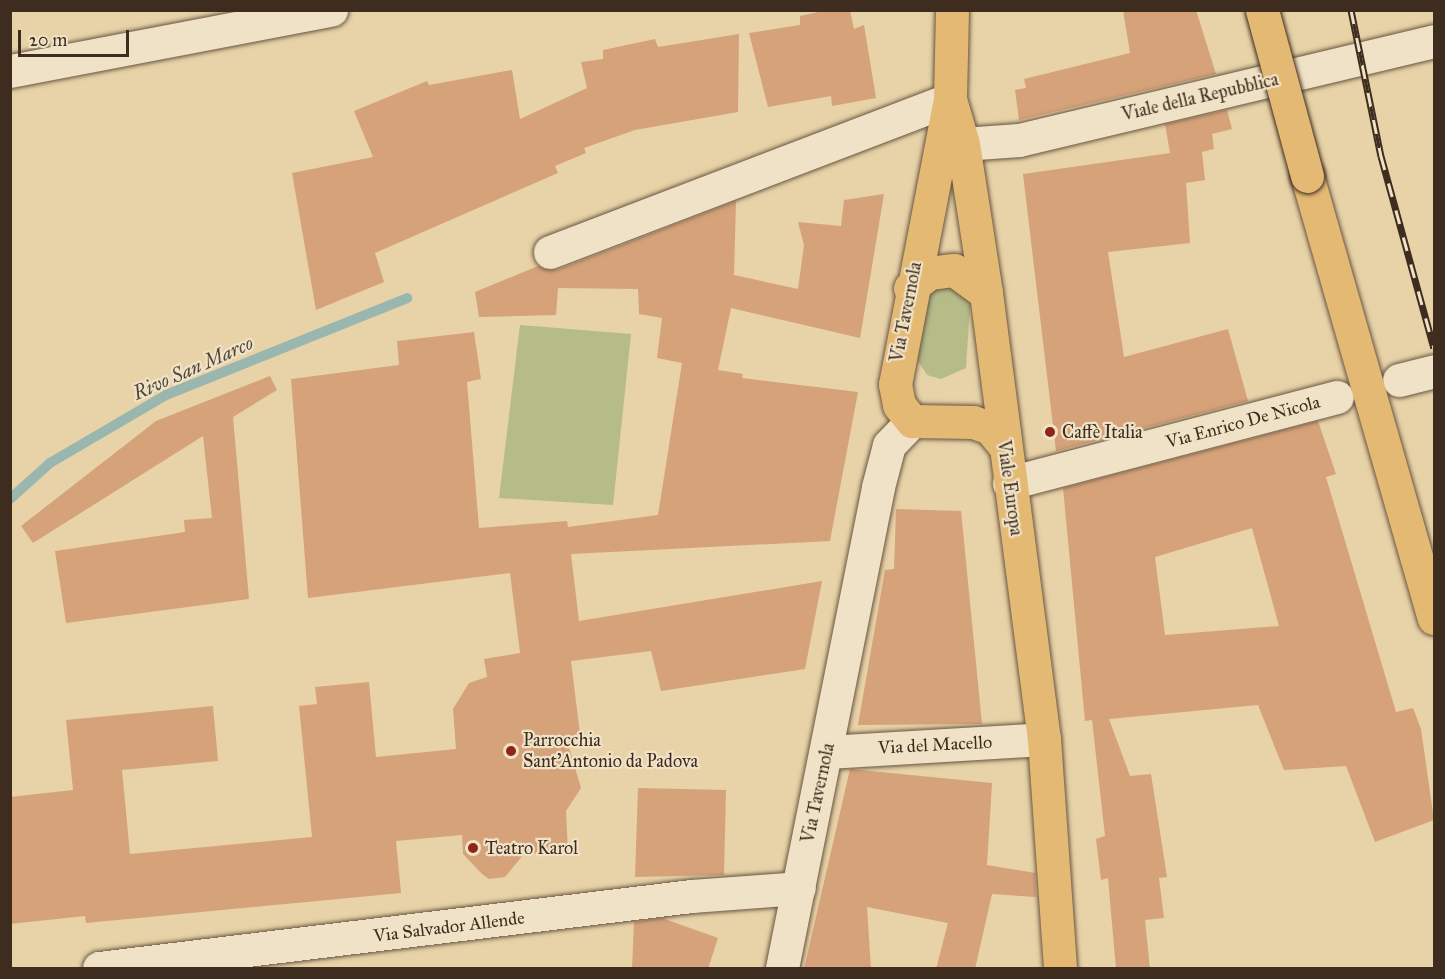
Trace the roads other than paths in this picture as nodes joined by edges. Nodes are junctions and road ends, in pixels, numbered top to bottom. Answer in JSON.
{"nodes":[{"id":1,"x":331,"y":10,"type":"edge"},
{"id":2,"x":952,"y":10,"type":"edge"},
{"id":3,"x":1262,"y":10,"type":"edge"},
{"id":4,"x":1434,"y":41,"type":"edge"},
{"id":5,"x":10,"y":71,"type":"edge"},
{"id":6,"x":950,"y":99,"type":"junction"},
{"id":7,"x":963,"y":144,"type":"junction"},
{"id":8,"x":550,"y":252,"type":"dead end"},
{"id":9,"x":909,"y":288,"type":"junction"},
{"id":10,"x":986,"y":293,"type":"junction"},
{"id":11,"x":1434,"y":370,"type":"edge"},
{"id":12,"x":1400,"y":380,"type":"dead end"},
{"id":13,"x":997,"y":389,"type":"junction"},
{"id":14,"x":1337,"y":397,"type":"dead end"},
{"id":15,"x":912,"y":421,"type":"junction"},
{"id":16,"x":973,"y":422,"type":"junction"},
{"id":17,"x":1004,"y":446,"type":"junction"},
{"id":18,"x":1010,"y":483,"type":"junction"},
{"id":19,"x":1434,"y":618,"type":"edge"},
{"id":20,"x":1044,"y":739,"type":"junction"},
{"id":21,"x":827,"y":752,"type":"junction"},
{"id":22,"x":799,"y":888,"type":"junction"},
{"id":23,"x":99,"y":969,"type":"edge"},
{"id":24,"x":782,"y":969,"type":"edge"},
{"id":25,"x":1060,"y":969,"type":"edge"}],
"edges":[{"from":1,"to":5,"type":"street"},
{"from":2,"to":6,"type":"main road","name":"Viale Europa"},
{"from":3,"to":19,"type":"main road","bridge":true},
{"from":4,"to":7,"type":"street","name":"Viale della Repubblica"},
{"from":6,"to":7,"type":"main road","name":"Viale Europa"},
{"from":6,"to":8,"type":"street"},
{"from":6,"to":9,"type":"main road","name":"Via Tavernola"},
{"from":7,"to":10,"type":"main road","name":"Viale Europa"},
{"from":9,"to":10,"type":"main road"},
{"from":9,"to":15,"type":"main road","name":"Via Tavernola"},
{"from":10,"to":13,"type":"main road","name":"Viale Europa"},
{"from":11,"to":12,"type":"street"},
{"from":13,"to":16,"type":"main road"},
{"from":13,"to":17,"type":"main road","name":"Viale Europa"},
{"from":14,"to":18,"type":"street","name":"Via Enrico De Nicola"},
{"from":15,"to":16,"type":"main road"},
{"from":15,"to":21,"type":"street","name":"Via Tavernola"},
{"from":16,"to":17,"type":"main road"},
{"from":17,"to":18,"type":"main road","name":"Viale Europa"},
{"from":18,"to":20,"type":"main road","name":"Viale Europa"},
{"from":20,"to":21,"type":"street","name":"Via del Macello"},
{"from":20,"to":25,"type":"main road","name":"Viale Europa"},
{"from":21,"to":22,"type":"street","name":"Via Tavernola"},
{"from":22,"to":23,"type":"street","name":"Via Salvador Allende"},
{"from":22,"to":24,"type":"street","name":"Via Tavernola"}]}
